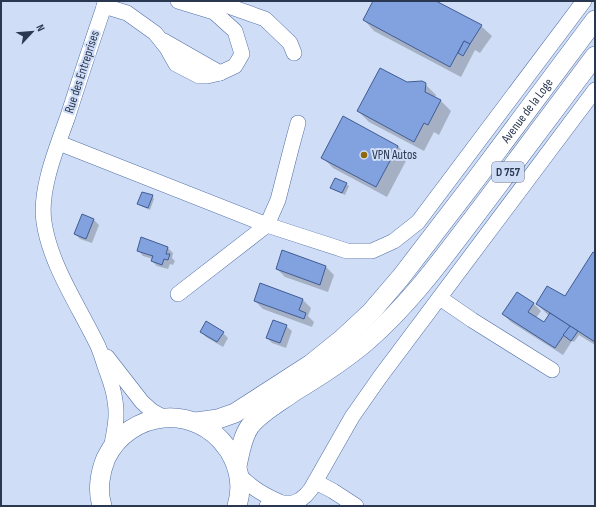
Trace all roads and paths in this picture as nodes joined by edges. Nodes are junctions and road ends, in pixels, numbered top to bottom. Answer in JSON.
{"nodes":[{"id":1,"x":178,"y":1,"type":"edge"},
{"id":2,"x":214,"y":1,"type":"edge"},
{"id":3,"x":584,"y":1,"type":"edge"},
{"id":4,"x":105,"y":4,"type":"edge"},
{"id":5,"x":595,"y":20,"type":"edge"},
{"id":6,"x":294,"y":53,"type":"dead end"},
{"id":7,"x":595,"y":56,"type":"edge"},
{"id":8,"x":595,"y":90,"type":"edge"},
{"id":9,"x":298,"y":123,"type":"dead end"},
{"id":10,"x":59,"y":143,"type":"junction"},
{"id":11,"x":267,"y":225,"type":"junction"},
{"id":12,"x":178,"y":294,"type":"dead end"},
{"id":13,"x":440,"y":298,"type":"junction"},
{"id":14,"x":98,"y":345,"type":"junction"},
{"id":15,"x":552,"y":370,"type":"dead end"},
{"id":16,"x":163,"y":418,"type":"junction"},
{"id":17,"x":196,"y":422,"type":"junction"},
{"id":18,"x":111,"y":449,"type":"junction"},
{"id":19,"x":238,"y":471,"type":"junction"},
{"id":20,"x":316,"y":482,"type":"junction"},
{"id":21,"x":274,"y":505,"type":"edge"},
{"id":22,"x":102,"y":506,"type":"edge"},
{"id":23,"x":237,"y":506,"type":"edge"},
{"id":24,"x":356,"y":506,"type":"edge"}],
"edges":[{"from":1,"to":4,"type":"street"},
{"from":2,"to":6,"type":"street"},
{"from":3,"to":11,"type":"street"},
{"from":4,"to":10,"type":"street","name":"Rue des Entreprises"},
{"from":5,"to":17,"type":"main road","name":"Avenue de la Loge","number":"D 757"},
{"from":7,"to":19,"type":"main road","name":"Avenue de la Loge","number":"D 757"},
{"from":8,"to":13,"type":"street"},
{"from":9,"to":11,"type":"street"},
{"from":10,"to":11,"type":"street"},
{"from":10,"to":14,"type":"street","name":"Rue des Entreprises"},
{"from":11,"to":12,"type":"street"},
{"from":13,"to":15,"type":"street"},
{"from":13,"to":20,"type":"street"},
{"from":14,"to":16,"type":"street"},
{"from":14,"to":18,"type":"street"},
{"from":16,"to":17,"type":"main road"},
{"from":16,"to":18,"type":"main road"},
{"from":17,"to":19,"type":"main road"},
{"from":18,"to":22,"type":"main road"},
{"from":19,"to":21,"type":"street"},
{"from":19,"to":23,"type":"main road"},
{"from":20,"to":21,"type":"street"},
{"from":20,"to":24,"type":"street"}]}
